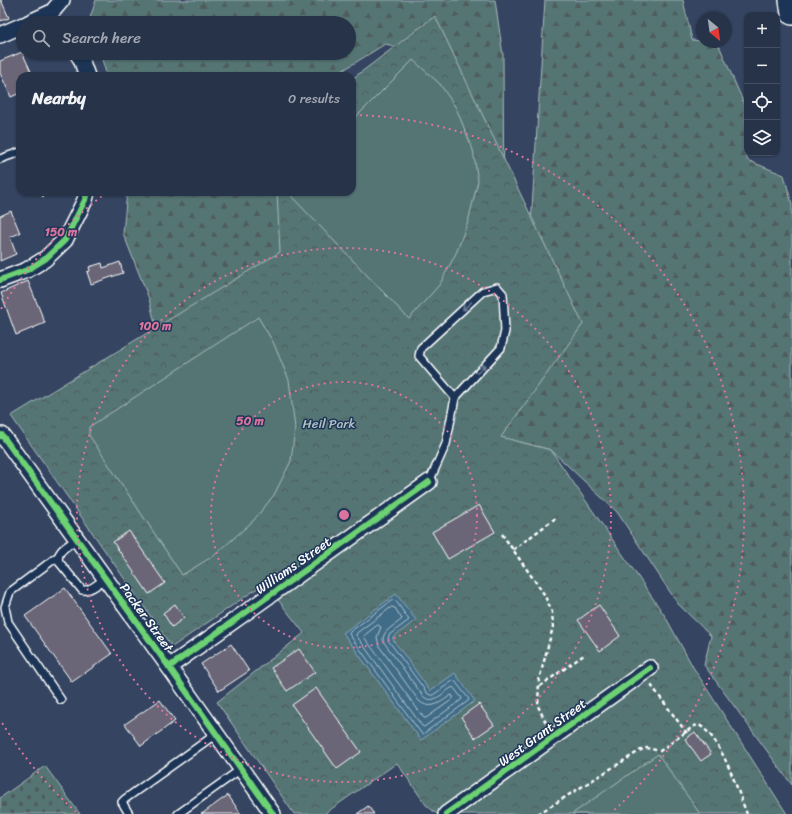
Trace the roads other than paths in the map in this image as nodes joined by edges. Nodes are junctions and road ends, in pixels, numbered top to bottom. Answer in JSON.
{"nodes":[{"id":1,"x":62,"y":0,"type":"edge"},
{"id":2,"x":790,"y":0,"type":"edge"},
{"id":3,"x":792,"y":14,"type":"edge"},
{"id":4,"x":57,"y":16,"type":"edge"},
{"id":5,"x":16,"y":28,"type":"edge"},
{"id":6,"x":0,"y":35,"type":"edge"},
{"id":7,"x":80,"y":60,"type":"edge"},
{"id":8,"x":86,"y":72,"type":"edge"},
{"id":9,"x":16,"y":153,"type":"edge"},
{"id":10,"x":0,"y":159,"type":"edge"},
{"id":11,"x":86,"y":196,"type":"edge"},
{"id":12,"x":0,"y":280,"type":"edge"},
{"id":13,"x":455,"y":398,"type":"junction"},
{"id":14,"x":1,"y":436,"type":"edge"},
{"id":15,"x":429,"y":482,"type":"joint"},
{"id":16,"x":77,"y":539,"type":"junction"},
{"id":17,"x":57,"y":557,"type":"junction"},
{"id":18,"x":105,"y":578,"type":"junction"},
{"id":19,"x":169,"y":667,"type":"junction"},
{"id":20,"x":647,"y":671,"type":"road end"},
{"id":21,"x":61,"y":700,"type":"dead end"},
{"id":22,"x":216,"y":734,"type":"junction"},
{"id":23,"x":241,"y":769,"type":"junction"},
{"id":24,"x":129,"y":814,"type":"edge"},
{"id":25,"x":178,"y":814,"type":"edge"},
{"id":26,"x":273,"y":814,"type":"edge"},
{"id":27,"x":446,"y":814,"type":"edge"}],
"edges":[{"from":1,"to":4,"type":"street"},
{"from":2,"to":3,"type":"street"},
{"from":5,"to":6,"type":"street"},
{"from":7,"to":8,"type":"street"},
{"from":9,"to":10,"type":"lane"},
{"from":11,"to":12,"type":"street"},
{"from":13,"to":13,"type":"lane","one_way":true},
{"from":13,"to":15,"type":"lane"},
{"from":14,"to":16,"type":"street","name":"Packer Street"},
{"from":15,"to":19,"type":"street","name":"Williams Street"},
{"from":16,"to":17,"type":"lane"},
{"from":16,"to":18,"type":"street","name":"Packer Street"},
{"from":17,"to":18,"type":"lane"},
{"from":17,"to":21,"type":"lane"},
{"from":18,"to":19,"type":"street","name":"Packer Street"},
{"from":19,"to":22,"type":"street","name":"Packer Street"},
{"from":20,"to":27,"type":"street","name":"West Grant Street"},
{"from":22,"to":23,"type":"street","name":"Packer Street"},
{"from":22,"to":24,"type":"lane"},
{"from":23,"to":25,"type":"lane"},
{"from":23,"to":26,"type":"street","name":"Packer Street"}]}
